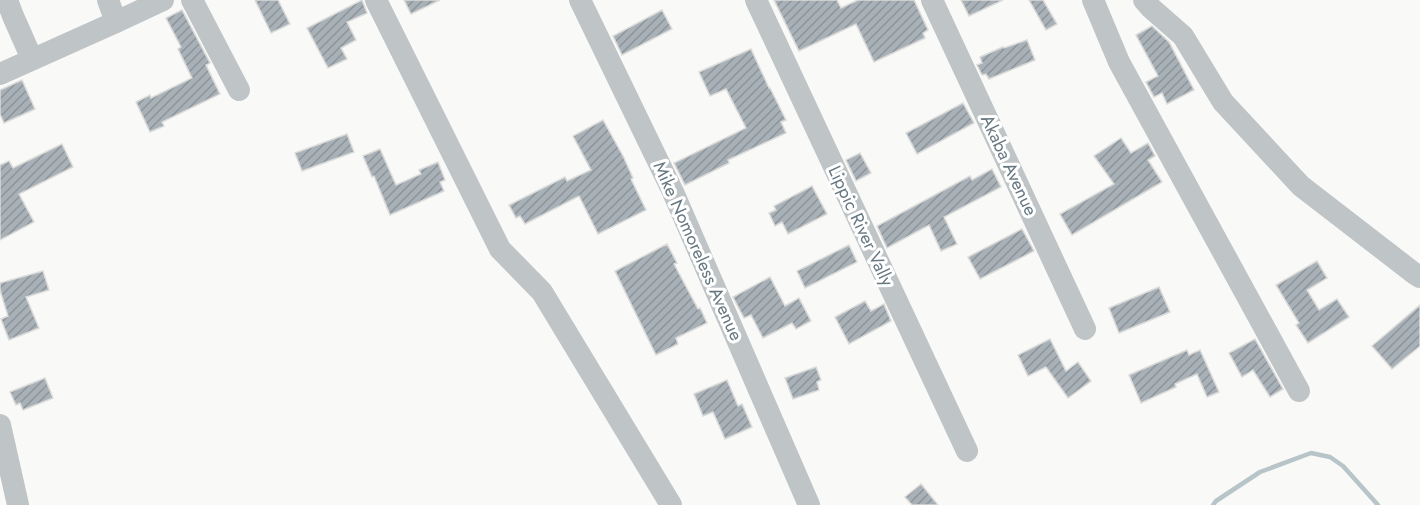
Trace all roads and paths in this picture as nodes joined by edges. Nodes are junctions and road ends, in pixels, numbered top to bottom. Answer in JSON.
{"nodes":[{"id":1,"x":7,"y":0,"type":"edge"},
{"id":2,"x":108,"y":0,"type":"edge"},
{"id":3,"x":163,"y":0,"type":"edge"},
{"id":4,"x":192,"y":0,"type":"edge"},
{"id":5,"x":376,"y":0,"type":"edge"},
{"id":6,"x":580,"y":0,"type":"edge"},
{"id":7,"x":756,"y":0,"type":"edge"},
{"id":8,"x":932,"y":0,"type":"edge"},
{"id":9,"x":1093,"y":0,"type":"edge"},
{"id":10,"x":1144,"y":0,"type":"edge"},
{"id":11,"x":116,"y":22,"type":"junction"},
{"id":12,"x":32,"y":59,"type":"junction"},
{"id":13,"x":0,"y":74,"type":"edge"},
{"id":14,"x":239,"y":90,"type":"dead end"},
{"id":15,"x":1420,"y":277,"type":"edge"},
{"id":16,"x":1085,"y":329,"type":"dead end"},
{"id":17,"x":1299,"y":391,"type":"dead end"},
{"id":18,"x":0,"y":425,"type":"edge"},
{"id":19,"x":967,"y":451,"type":"dead end"},
{"id":20,"x":18,"y":505,"type":"edge"},
{"id":21,"x":671,"y":505,"type":"edge"},
{"id":22,"x":809,"y":505,"type":"edge"}],
"edges":[{"from":1,"to":12,"type":"street"},
{"from":2,"to":11,"type":"street"},
{"from":3,"to":11,"type":"street"},
{"from":4,"to":14,"type":"street"},
{"from":5,"to":21,"type":"street"},
{"from":6,"to":22,"type":"street","name":"Mike Nomoreless Avenue"},
{"from":7,"to":19,"type":"street","name":"Lippic River Vally"},
{"from":8,"to":16,"type":"street","name":"Akaba Avenue"},
{"from":9,"to":17,"type":"street"},
{"from":10,"to":15,"type":"street"},
{"from":11,"to":12,"type":"street"},
{"from":12,"to":13,"type":"street"},
{"from":18,"to":20,"type":"street"}]}
